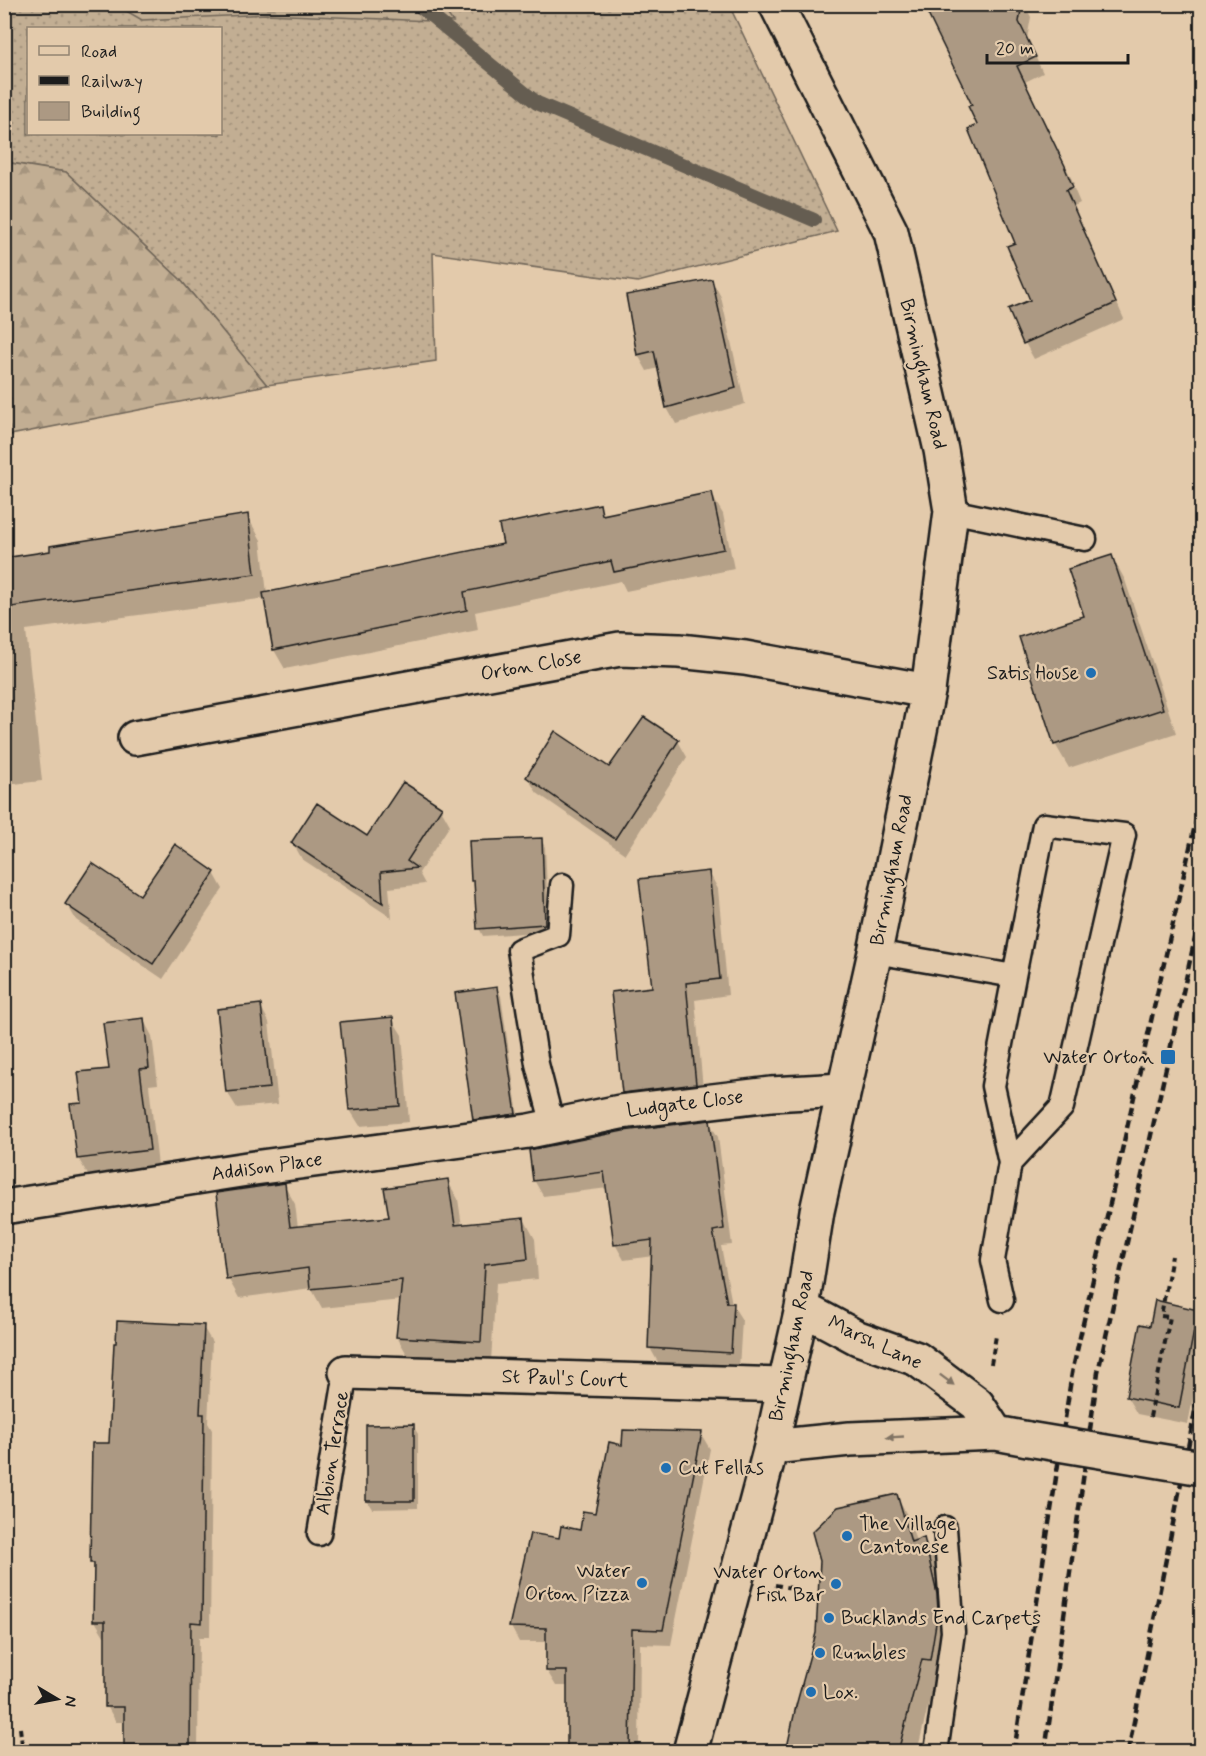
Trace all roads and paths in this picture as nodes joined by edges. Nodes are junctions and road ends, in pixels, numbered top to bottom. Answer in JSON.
{"nodes":[{"id":1,"x":776,"y":4,"type":"edge"},
{"id":2,"x":951,"y":511,"type":"junction"},
{"id":3,"x":1085,"y":539,"type":"dead end"},
{"id":4,"x":928,"y":691,"type":"junction"},
{"id":5,"x":135,"y":738,"type":"dead end"},
{"id":6,"x":562,"y":885,"type":"dead end"},
{"id":7,"x":876,"y":952,"type":"junction"},
{"id":8,"x":1014,"y":976,"type":"junction"},
{"id":9,"x":843,"y":1090,"type":"junction"},
{"id":10,"x":541,"y":1129,"type":"junction"},
{"id":11,"x":1010,"y":1163,"type":"junction"},
{"id":12,"x":4,"y":1207,"type":"edge"},
{"id":13,"x":1172,"y":1256,"type":"dead end"},
{"id":14,"x":1002,"y":1300,"type":"joint"},
{"id":15,"x":802,"y":1308,"type":"junction"},
{"id":16,"x":346,"y":1372,"type":"joint"},
{"id":17,"x":784,"y":1385,"type":"junction"},
{"id":18,"x":977,"y":1404,"type":"junction"},
{"id":19,"x":1149,"y":1422,"type":"dead end"},
{"id":20,"x":996,"y":1433,"type":"junction"},
{"id":21,"x":771,"y":1447,"type":"junction"},
{"id":22,"x":1202,"y":1468,"type":"edge"},
{"id":23,"x":945,"y":1528,"type":"dead end"},
{"id":24,"x":320,"y":1534,"type":"dead end"},
{"id":25,"x":737,"y":1578,"type":"junction"},
{"id":26,"x":797,"y":1589,"type":"dead end"},
{"id":27,"x":20,"y":1728,"type":"dead end"},
{"id":28,"x":23,"y":1752,"type":"edge"},
{"id":29,"x":690,"y":1752,"type":"edge"},
{"id":30,"x":936,"y":1752,"type":"edge"}],
"edges":[{"from":1,"to":2,"type":"main road","name":"Birmingham Road"},
{"from":2,"to":3,"type":"lane"},
{"from":2,"to":4,"type":"main road","name":"Birmingham Road"},
{"from":4,"to":5,"type":"main road","name":"Orton Close"},
{"from":4,"to":7,"type":"main road","name":"Birmingham Road"},
{"from":6,"to":10,"type":"lane"},
{"from":7,"to":8,"type":"lane"},
{"from":7,"to":9,"type":"main road","name":"Birmingham Road"},
{"from":8,"to":11,"type":"lane"},
{"from":8,"to":11,"type":"lane"},
{"from":9,"to":10,"type":"main road","name":"Ludgate Close"},
{"from":9,"to":15,"type":"main road","name":"Birmingham Road"},
{"from":10,"to":12,"type":"main road","name":"Addison Place"},
{"from":11,"to":14,"type":"lane"},
{"from":13,"to":19,"type":"path"},
{"from":14,"to":18,"type":"path"},
{"from":15,"to":17,"type":"main road","name":"Birmingham Road"},
{"from":15,"to":18,"type":"main road","name":"Marsh Lane","one_way":true},
{"from":16,"to":17,"type":"main road","name":"St Paul's Court"},
{"from":16,"to":24,"type":"lane","name":"Albion Terrace"},
{"from":17,"to":21,"type":"main road","name":"Birmingham Road"},
{"from":18,"to":20,"type":"main road","name":"Marsh Lane"},
{"from":20,"to":21,"type":"main road","one_way":true},
{"from":20,"to":22,"type":"main road","bridge":true},
{"from":21,"to":25,"type":"main road","name":"Birmingham Road"},
{"from":23,"to":30,"type":"lane"},
{"from":25,"to":26,"type":"path"},
{"from":25,"to":29,"type":"main road","name":"Birmingham Road"},
{"from":27,"to":28,"type":"path"}]}
